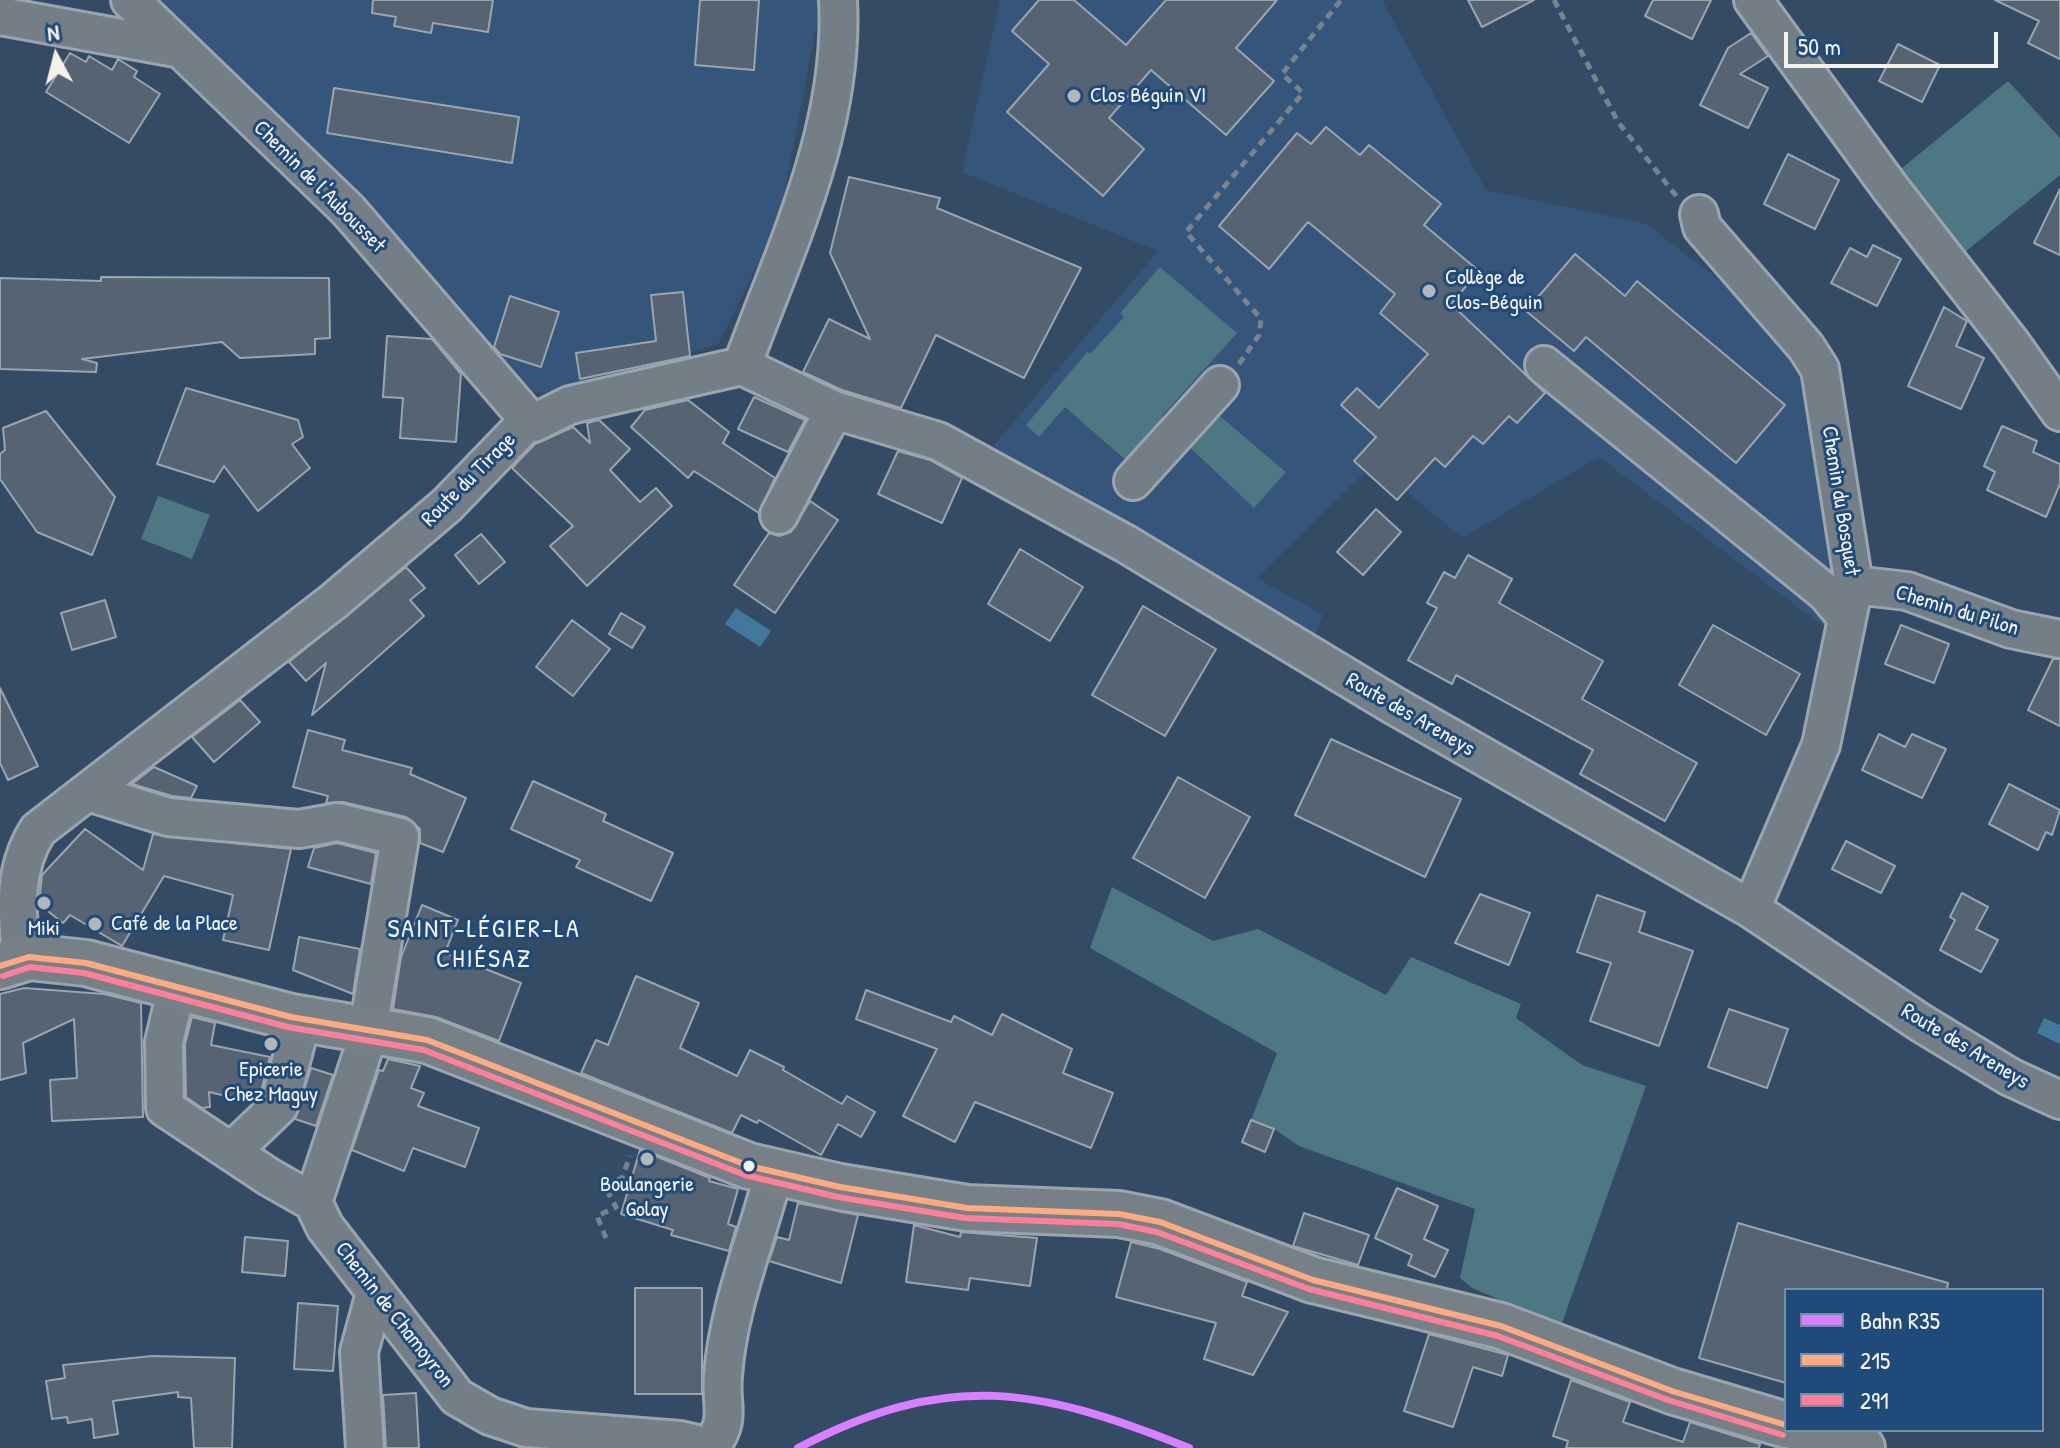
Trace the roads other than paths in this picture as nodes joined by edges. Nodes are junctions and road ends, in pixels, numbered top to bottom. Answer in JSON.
{"nodes":[{"id":1,"x":130,"y":0,"type":"edge"},
{"id":2,"x":838,"y":0,"type":"edge"},
{"id":3,"x":1753,"y":0,"type":"edge"},
{"id":4,"x":0,"y":16,"type":"edge"},
{"id":5,"x":176,"y":48,"type":"junction"},
{"id":6,"x":1699,"y":214,"type":"road end"},
{"id":7,"x":1544,"y":365,"type":"dead end"},
{"id":8,"x":742,"y":366,"type":"junction"},
{"id":9,"x":1220,"y":385,"type":"road end"},
{"id":10,"x":834,"y":410,"type":"junction"},
{"id":11,"x":2060,"y":412,"type":"edge"},
{"id":12,"x":529,"y":420,"type":"junction"},
{"id":13,"x":1133,"y":481,"type":"dead end"},
{"id":14,"x":779,"y":515,"type":"dead end"},
{"id":15,"x":1851,"y":601,"type":"junction"},
{"id":16,"x":2060,"y":639,"type":"edge"},
{"id":17,"x":88,"y":792,"type":"junction"},
{"id":18,"x":0,"y":831,"type":"edge"},
{"id":19,"x":21,"y":865,"type":"junction"},
{"id":20,"x":1751,"y":909,"type":"junction"},
{"id":21,"x":11,"y":962,"type":"edge"},
{"id":22,"x":177,"y":987,"type":"junction"},
{"id":23,"x":302,"y":1020,"type":"junction"},
{"id":24,"x":369,"y":1029,"type":"junction"},
{"id":25,"x":2060,"y":1100,"type":"edge"},
{"id":26,"x":231,"y":1152,"type":"junction"},
{"id":27,"x":774,"y":1172,"type":"junction"},
{"id":28,"x":313,"y":1202,"type":"junction"},
{"id":29,"x":375,"y":1293,"type":"junction"},
{"id":30,"x":1784,"y":1424,"type":"edge"},
{"id":31,"x":1808,"y":1432,"type":"edge"},
{"id":32,"x":713,"y":1447,"type":"edge"},
{"id":33,"x":365,"y":1448,"type":"edge"},
{"id":34,"x":1862,"y":1448,"type":"edge"}],
"edges":[{"from":1,"to":5,"type":"street","name":"Chemin de l'Aubousset"},
{"from":2,"to":8,"type":"street"},
{"from":3,"to":11,"type":"street"},
{"from":4,"to":5,"type":"street"},
{"from":5,"to":12,"type":"street","name":"Chemin de l'Aubousset"},
{"from":6,"to":15,"type":"street","name":"Chemin du Bosquet"},
{"from":7,"to":15,"type":"street"},
{"from":8,"to":10,"type":"street","name":"Route des Areneys"},
{"from":8,"to":12,"type":"street","name":"Route du Tirage"},
{"from":9,"to":13,"type":"street"},
{"from":10,"to":14,"type":"street"},
{"from":10,"to":20,"type":"street","name":"Route des Areneys"},
{"from":12,"to":17,"type":"street","name":"Route du Tirage"},
{"from":15,"to":16,"type":"street","name":"Chemin du Pilon"},
{"from":15,"to":20,"type":"street","name":"Chemin du Bosquet"},
{"from":17,"to":19,"type":"street","name":"Route du Tirage"},
{"from":17,"to":24,"type":"street"},
{"from":18,"to":19,"type":"street"},
{"from":19,"to":21,"type":"street","name":"Route du Tirage"},
{"from":20,"to":25,"type":"street","name":"Route des Areneys"},
{"from":21,"to":22,"type":"main road"},
{"from":22,"to":23,"type":"main road"},
{"from":22,"to":26,"type":"street"},
{"from":23,"to":24,"type":"main road"},
{"from":23,"to":26,"type":"street"},
{"from":24,"to":27,"type":"main road"},
{"from":24,"to":28,"type":"street"},
{"from":26,"to":28,"type":"street"},
{"from":27,"to":30,"type":"main road"},
{"from":27,"to":32,"type":"street"},
{"from":28,"to":29,"type":"street","name":"Chemin de Chamoyron"},
{"from":29,"to":32,"type":"street","name":"Chemin de Chamoyron"},
{"from":29,"to":33,"type":"street"},
{"from":31,"to":34,"type":"main road"}]}
